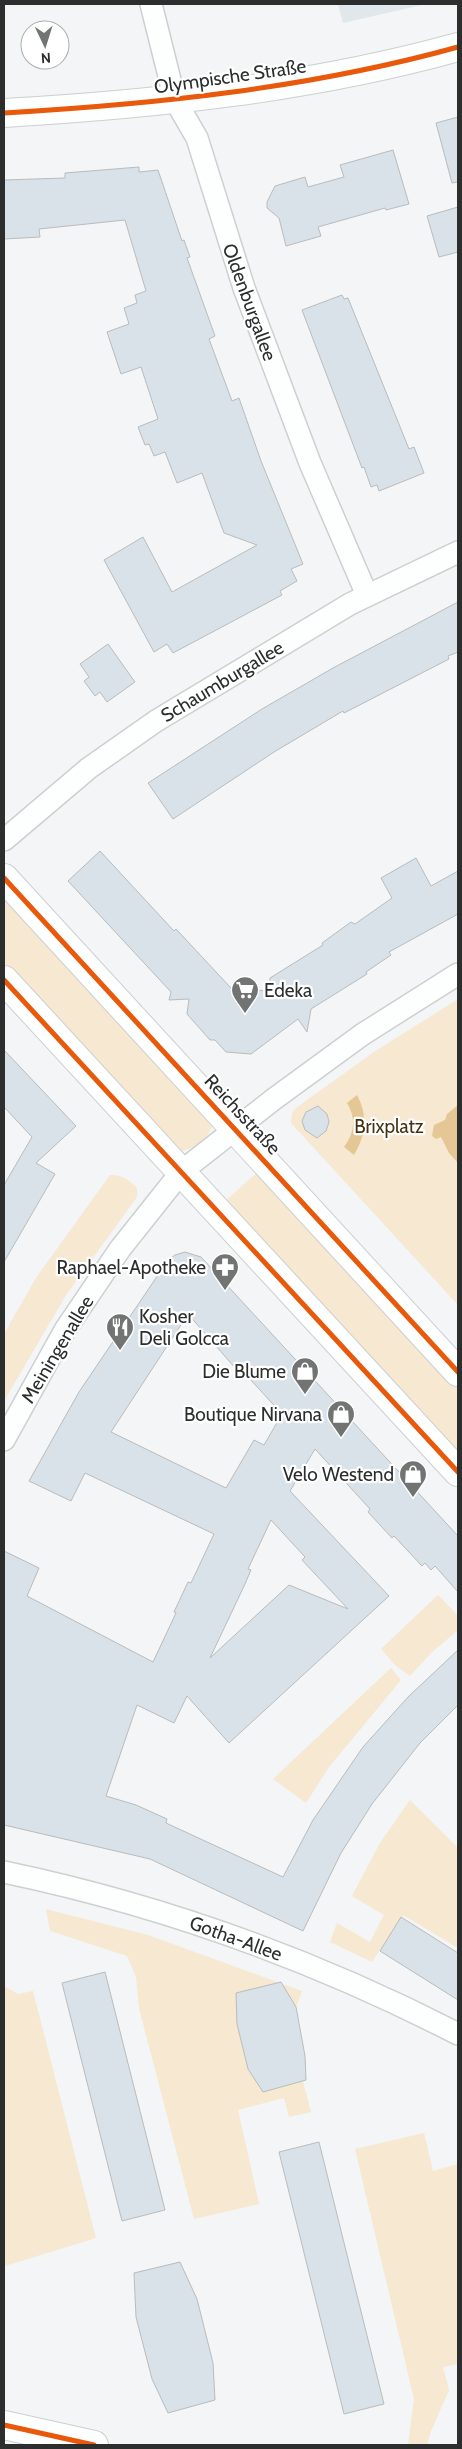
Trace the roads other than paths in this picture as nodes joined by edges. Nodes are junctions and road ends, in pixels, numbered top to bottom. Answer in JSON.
{"nodes":[{"id":1,"x":151,"y":4,"type":"edge"},
{"id":2,"x":458,"y":48,"type":"edge"},
{"id":3,"x":175,"y":100,"type":"junction"},
{"id":4,"x":4,"y":112,"type":"edge"},
{"id":5,"x":458,"y":552,"type":"edge"},
{"id":6,"x":367,"y":595,"type":"junction"},
{"id":7,"x":4,"y":840,"type":"edge"},
{"id":8,"x":4,"y":878,"type":"edge"},
{"id":9,"x":458,"y":974,"type":"edge"},
{"id":10,"x":4,"y":980,"type":"edge"},
{"id":11,"x":236,"y":1129,"type":"junction"},
{"id":12,"x":182,"y":1171,"type":"junction"},
{"id":13,"x":458,"y":1372,"type":"edge"},
{"id":14,"x":4,"y":1440,"type":"edge"},
{"id":15,"x":458,"y":1472,"type":"edge"},
{"id":16,"x":4,"y":1872,"type":"edge"},
{"id":17,"x":458,"y":2034,"type":"edge"},
{"id":18,"x":4,"y":2425,"type":"edge"},
{"id":19,"x":94,"y":2445,"type":"edge"}],
"edges":[{"from":1,"to":3,"type":"street","name":"Oldenburgallee"},
{"from":2,"to":3,"type":"main road","name":"Olympische Straße"},
{"from":3,"to":4,"type":"main road","name":"Olympische Straße"},
{"from":3,"to":6,"type":"street","name":"Oldenburgallee"},
{"from":5,"to":6,"type":"street","name":"Schaumburgallee"},
{"from":6,"to":7,"type":"street","name":"Schaumburgallee"},
{"from":8,"to":11,"type":"main road","name":"Reichsstraße"},
{"from":9,"to":11,"type":"street"},
{"from":10,"to":12,"type":"main road"},
{"from":11,"to":12,"type":"street","name":"Meiningenallee"},
{"from":11,"to":13,"type":"main road","name":"Reichsstraße"},
{"from":12,"to":14,"type":"street","name":"Meiningenallee"},
{"from":12,"to":15,"type":"main road"},
{"from":16,"to":17,"type":"street","name":"Gotha-Allee"},
{"from":18,"to":19,"type":"main road"}]}
